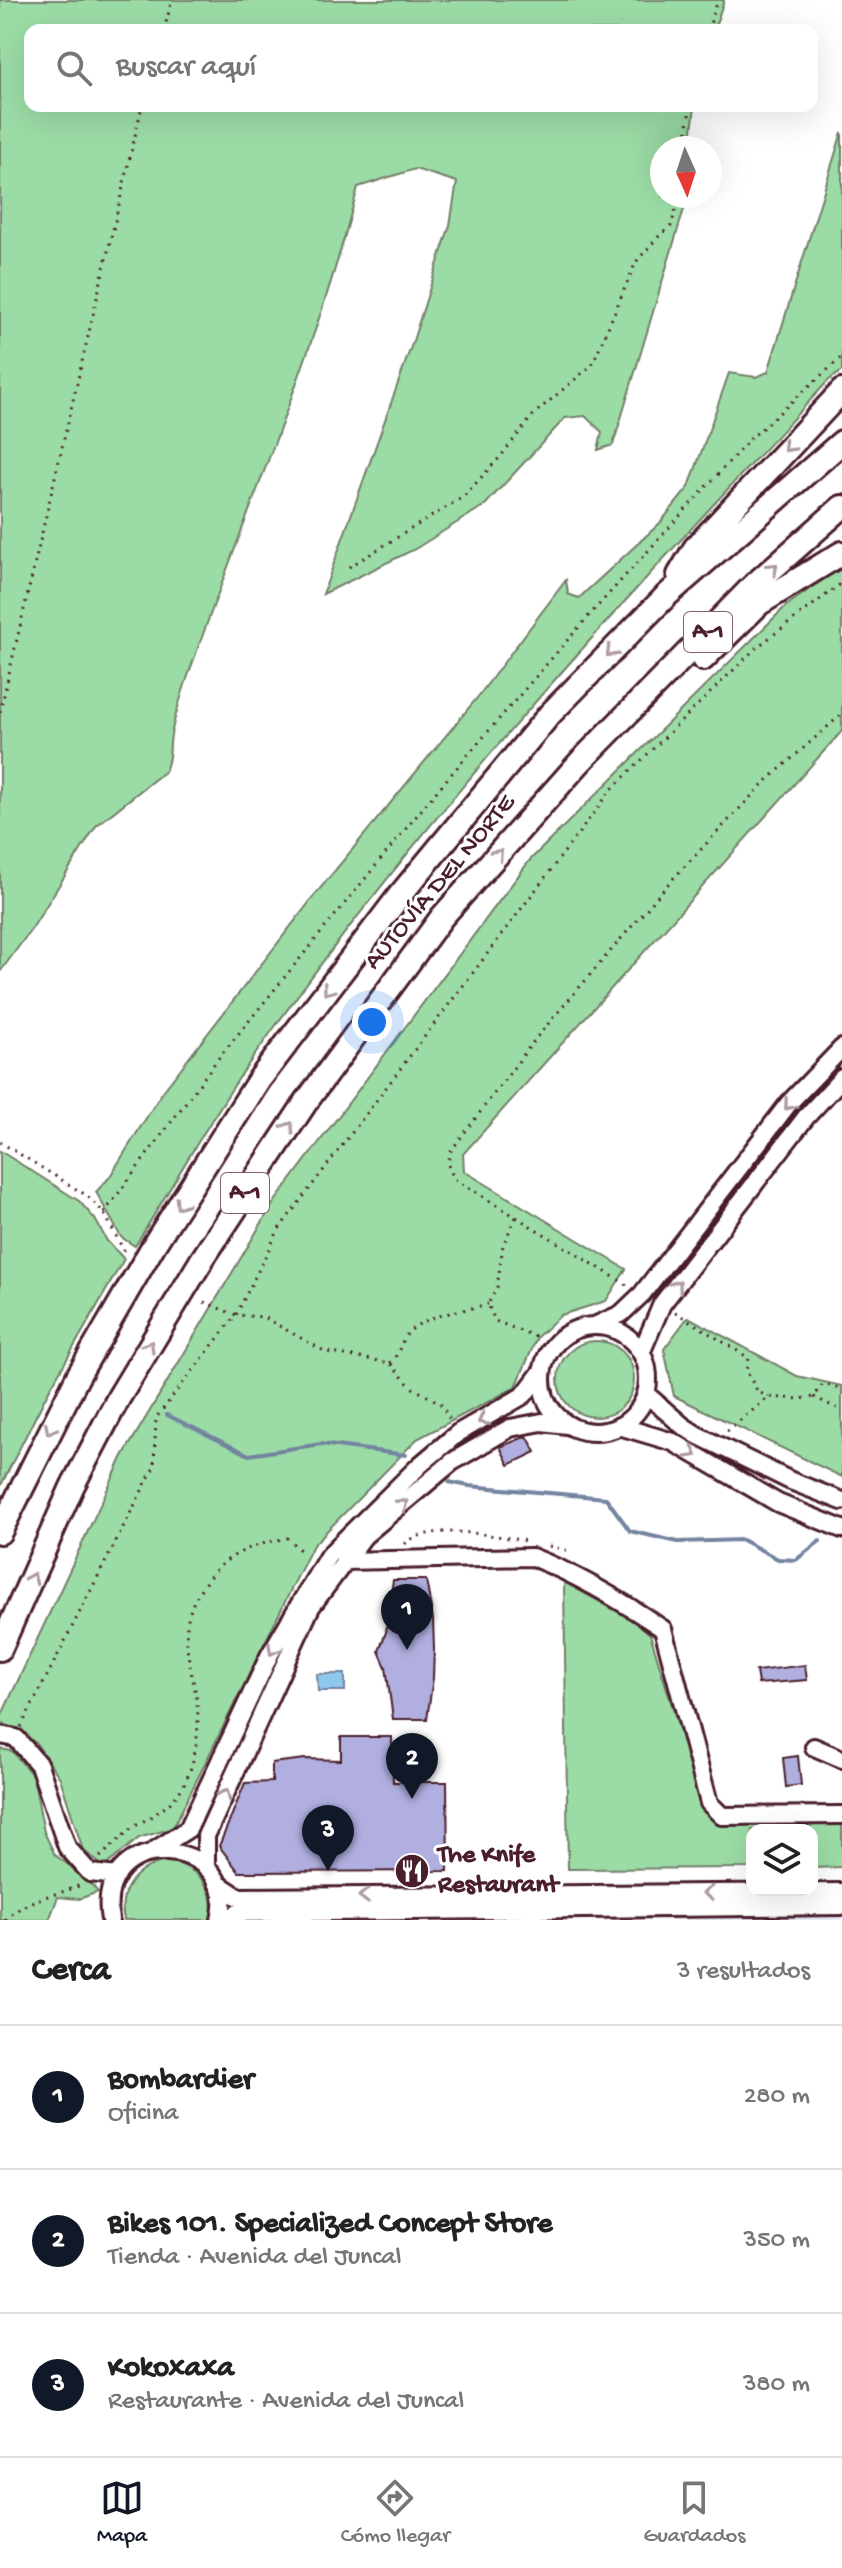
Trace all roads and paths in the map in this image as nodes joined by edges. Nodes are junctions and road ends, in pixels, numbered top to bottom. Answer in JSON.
{"nodes":[{"id":1,"x":172,"y":0,"type":"edge"},
{"id":2,"x":718,"y":0,"type":"edge"},
{"id":3,"x":166,"y":24,"type":"edge"},
{"id":4,"x":710,"y":24,"type":"edge"},
{"id":5,"x":141,"y":112,"type":"edge"},
{"id":6,"x":689,"y":112,"type":"edge"},
{"id":7,"x":687,"y":136,"type":"edge"},
{"id":8,"x":676,"y":208,"type":"edge"},
{"id":9,"x":842,"y":357,"type":"edge"},
{"id":10,"x":842,"y":391,"type":"edge"},
{"id":11,"x":842,"y":442,"type":"edge"},
{"id":12,"x":842,"y":507,"type":"edge"},
{"id":13,"x":842,"y":553,"type":"edge"},
{"id":14,"x":349,"y":567,"type":"dead end"},
{"id":15,"x":842,"y":583,"type":"edge"},
{"id":16,"x":666,"y":596,"type":"junction"},
{"id":17,"x":0,"y":712,"type":"edge"},
{"id":18,"x":842,"y":714,"type":"edge"},
{"id":19,"x":580,"y":762,"type":"junction"},
{"id":20,"x":842,"y":1048,"type":"edge"},
{"id":21,"x":842,"y":1078,"type":"edge"},
{"id":22,"x":0,"y":1142,"type":"edge"},
{"id":23,"x":104,"y":1213,"type":"junction"},
{"id":24,"x":516,"y":1217,"type":"junction"},
{"id":25,"x":124,"y":1251,"type":"dead end"},
{"id":26,"x":642,"y":1294,"type":"junction"},
{"id":27,"x":204,"y":1302,"type":"dead end"},
{"id":28,"x":488,"y":1304,"type":"junction"},
{"id":29,"x":662,"y":1304,"type":"junction"},
{"id":30,"x":236,"y":1315,"type":"junction"},
{"id":31,"x":594,"y":1326,"type":"junction"},
{"id":32,"x":537,"y":1337,"type":"dead end"},
{"id":33,"x":641,"y":1353,"type":"junction"},
{"id":34,"x":390,"y":1363,"type":"junction"},
{"id":35,"x":542,"y":1371,"type":"junction"},
{"id":36,"x":842,"y":1389,"type":"edge"},
{"id":37,"x":646,"y":1394,"type":"junction"},
{"id":38,"x":769,"y":1397,"type":"junction"},
{"id":39,"x":814,"y":1397,"type":"junction"},
{"id":40,"x":842,"y":1411,"type":"edge"},
{"id":41,"x":567,"y":1425,"type":"junction"},
{"id":42,"x":619,"y":1426,"type":"junction"},
{"id":43,"x":716,"y":1426,"type":"dead end"},
{"id":44,"x":458,"y":1433,"type":"junction"},
{"id":45,"x":842,"y":1501,"type":"edge"},
{"id":46,"x":842,"y":1529,"type":"edge"},
{"id":47,"x":0,"y":1532,"type":"edge"},
{"id":48,"x":460,"y":1533,"type":"dead end"},
{"id":49,"x":303,"y":1553,"type":"dead end"},
{"id":50,"x":402,"y":1559,"type":"junction"},
{"id":51,"x":344,"y":1561,"type":"junction"},
{"id":52,"x":0,"y":1649,"type":"edge"},
{"id":53,"x":8,"y":1736,"type":"edge"},
{"id":54,"x":814,"y":1747,"type":"dead end"},
{"id":55,"x":842,"y":1759,"type":"edge"},
{"id":56,"x":842,"y":1815,"type":"edge"},
{"id":57,"x":152,"y":1852,"type":"junction"},
{"id":58,"x":206,"y":1867,"type":"junction"},
{"id":59,"x":90,"y":1873,"type":"junction"},
{"id":60,"x":117,"y":1876,"type":"junction"},
{"id":61,"x":217,"y":1883,"type":"junction"},
{"id":62,"x":842,"y":1892,"type":"edge"},
{"id":63,"x":842,"y":1906,"type":"edge"},
{"id":64,"x":5,"y":1920,"type":"edge"},
{"id":65,"x":110,"y":1920,"type":"edge"},
{"id":66,"x":220,"y":1920,"type":"edge"},
{"id":67,"x":228,"y":1920,"type":"edge"}],
"edges":[{"from":1,"to":3,"type":"path"},
{"from":2,"to":4,"type":"path"},
{"from":5,"to":17,"type":"path"},
{"from":6,"to":7,"type":"path"},
{"from":8,"to":14,"type":"path"},
{"from":9,"to":23,"type":"path"},
{"from":10,"to":16,"type":"highway","one_way":true},
{"from":11,"to":16,"type":"highway","name":"AUTOVÍA DEL NORTE","number":"A-1"},
{"from":19,"to":12,"type":"highway","name":"AUTOVÍA DEL NORTE","number":"A-1","one_way":true},
{"from":13,"to":19,"type":"highway"},
{"from":15,"to":30,"type":"path"},
{"from":16,"to":47,"type":"highway","name":"AUTOVÍA DEL NORTE","number":"A-1","one_way":true},
{"from":18,"to":24,"type":"path"},
{"from":52,"to":19,"type":"highway","name":"AUTOVÍA DEL NORTE","number":"A-1","one_way":true},
{"from":20,"to":26,"type":"street","one_way":true},
{"from":29,"to":21,"type":"street","one_way":true},
{"from":22,"to":23,"type":"path"},
{"from":23,"to":25,"type":"path"},
{"from":24,"to":26,"type":"path"},
{"from":24,"to":28,"type":"path"},
{"from":26,"to":31,"type":"street"},
{"from":27,"to":30,"type":"path"},
{"from":28,"to":32,"type":"path"},
{"from":28,"to":34,"type":"path"},
{"from":29,"to":33,"type":"street"},
{"from":29,"to":38,"type":"path"},
{"from":30,"to":34,"type":"path"},
{"from":30,"to":53,"type":"path"},
{"from":31,"to":33,"type":"street"},
{"from":31,"to":35,"type":"street"},
{"from":33,"to":37,"type":"street"},
{"from":34,"to":44,"type":"path"},
{"from":35,"to":41,"type":"street"},
{"from":35,"to":44,"type":"street","one_way":true},
{"from":36,"to":39,"type":"path"},
{"from":37,"to":42,"type":"street"},
{"from":37,"to":45,"type":"street"},
{"from":38,"to":39,"type":"path"},
{"from":38,"to":43,"type":"path"},
{"from":39,"to":40,"type":"path"},
{"from":41,"to":42,"type":"street"},
{"from":51,"to":41,"type":"street","one_way":true},
{"from":42,"to":46,"type":"street","one_way":true},
{"from":44,"to":57,"type":"street","one_way":true},
{"from":48,"to":50,"type":"path"},
{"from":49,"to":59,"type":"path"},
{"from":50,"to":51,"type":"street"},
{"from":50,"to":56,"type":"street"},
{"from":58,"to":51,"type":"street","one_way":true},
{"from":53,"to":59,"type":"street"},
{"from":54,"to":55,"type":"street"},
{"from":57,"to":58,"type":"street"},
{"from":57,"to":60,"type":"street"},
{"from":58,"to":61,"type":"street"},
{"from":59,"to":60,"type":"street"},
{"from":59,"to":64,"type":"path"},
{"from":60,"to":65,"type":"street"},
{"from":62,"to":61,"type":"street","one_way":true},
{"from":61,"to":66,"type":"street"},
{"from":63,"to":67,"type":"street"}]}
